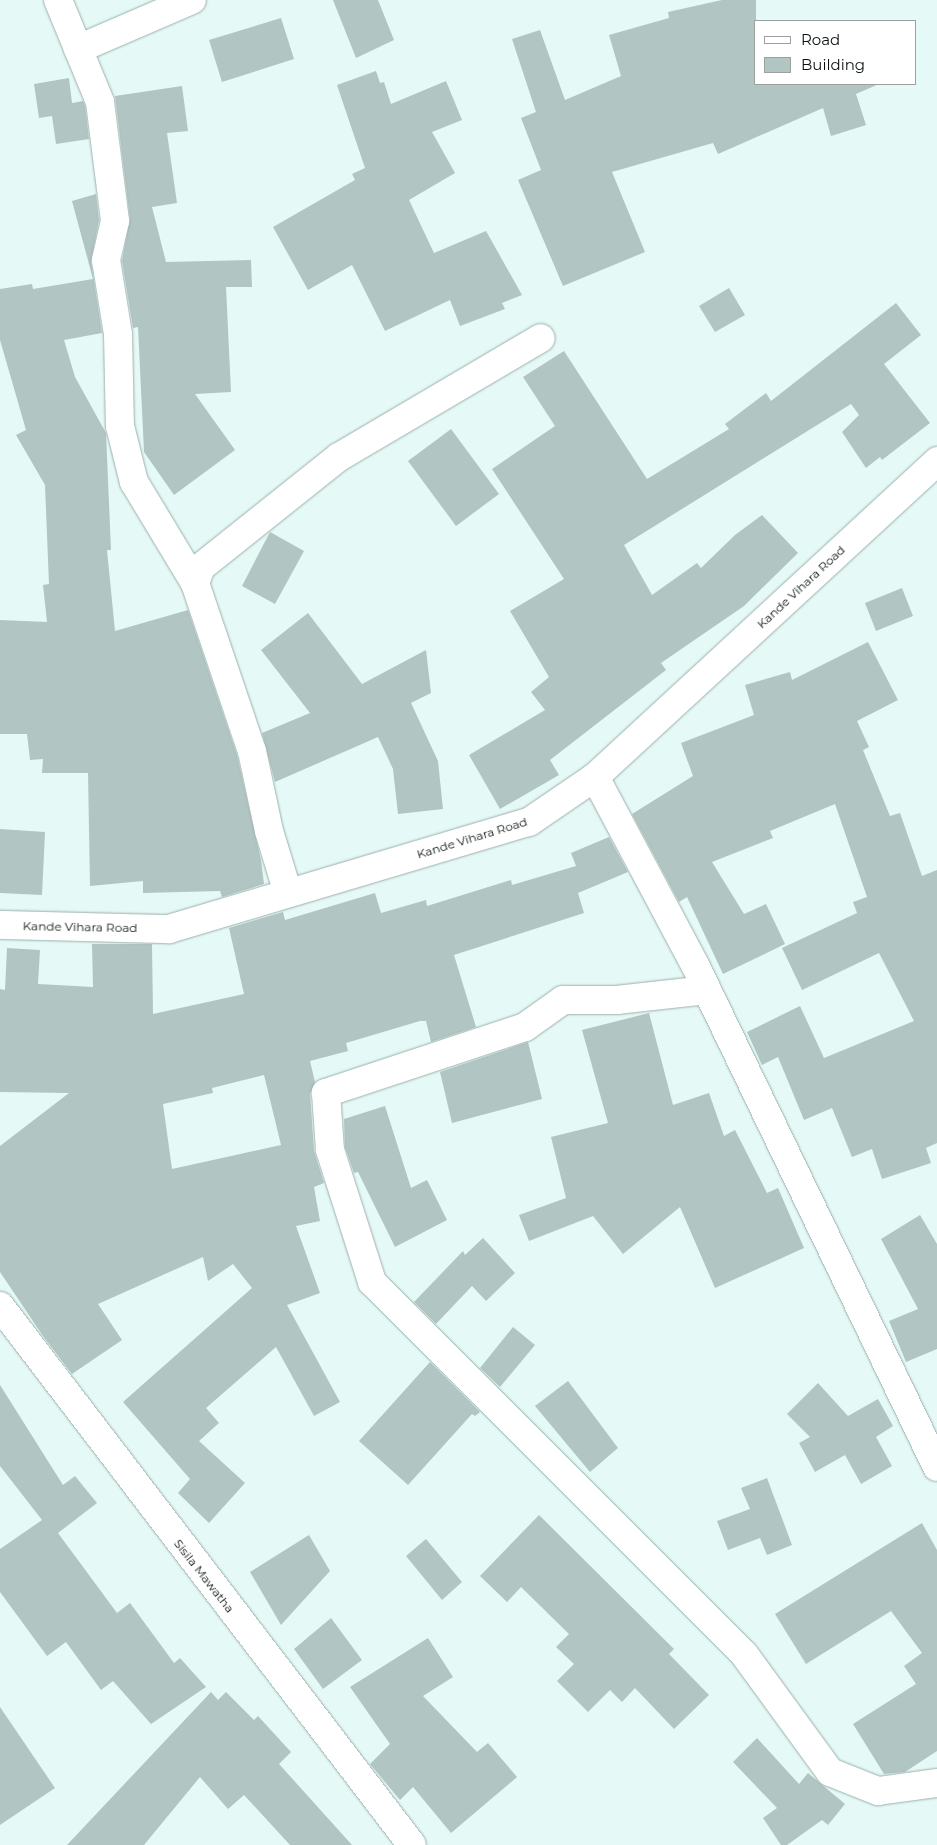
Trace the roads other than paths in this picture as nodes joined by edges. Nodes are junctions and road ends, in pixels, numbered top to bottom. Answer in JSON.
{"nodes":[{"id":1,"x":58,"y":0,"type":"edge"},
{"id":2,"x":192,"y":0,"type":"edge"},
{"id":3,"x":78,"y":49,"type":"junction"},
{"id":4,"x":541,"y":338,"type":"dead end"},
{"id":5,"x":937,"y":461,"type":"edge"},
{"id":6,"x":195,"y":583,"type":"junction"},
{"id":7,"x":595,"y":777,"type":"junction"},
{"id":8,"x":288,"y":893,"type":"junction"},
{"id":9,"x":0,"y":925,"type":"edge"},
{"id":10,"x":707,"y":990,"type":"junction"},
{"id":11,"x":0,"y":1306,"type":"edge"},
{"id":12,"x":937,"y":1467,"type":"edge"},
{"id":13,"x":937,"y":1783,"type":"edge"},
{"id":14,"x":412,"y":1845,"type":"edge"}],
"edges":[{"from":1,"to":3,"type":"street"},
{"from":2,"to":3,"type":"street"},
{"from":3,"to":6,"type":"street"},
{"from":4,"to":6,"type":"street"},
{"from":5,"to":7,"type":"street","name":"Kande Vihara Road"},
{"from":6,"to":8,"type":"street"},
{"from":7,"to":8,"type":"street","name":"Kande Vihara Road"},
{"from":7,"to":10,"type":"street"},
{"from":8,"to":9,"type":"street","name":"Kande Vihara Road"},
{"from":10,"to":12,"type":"street"},
{"from":10,"to":13,"type":"street"},
{"from":11,"to":14,"type":"street","name":"Sisila Mawatha"}]}
